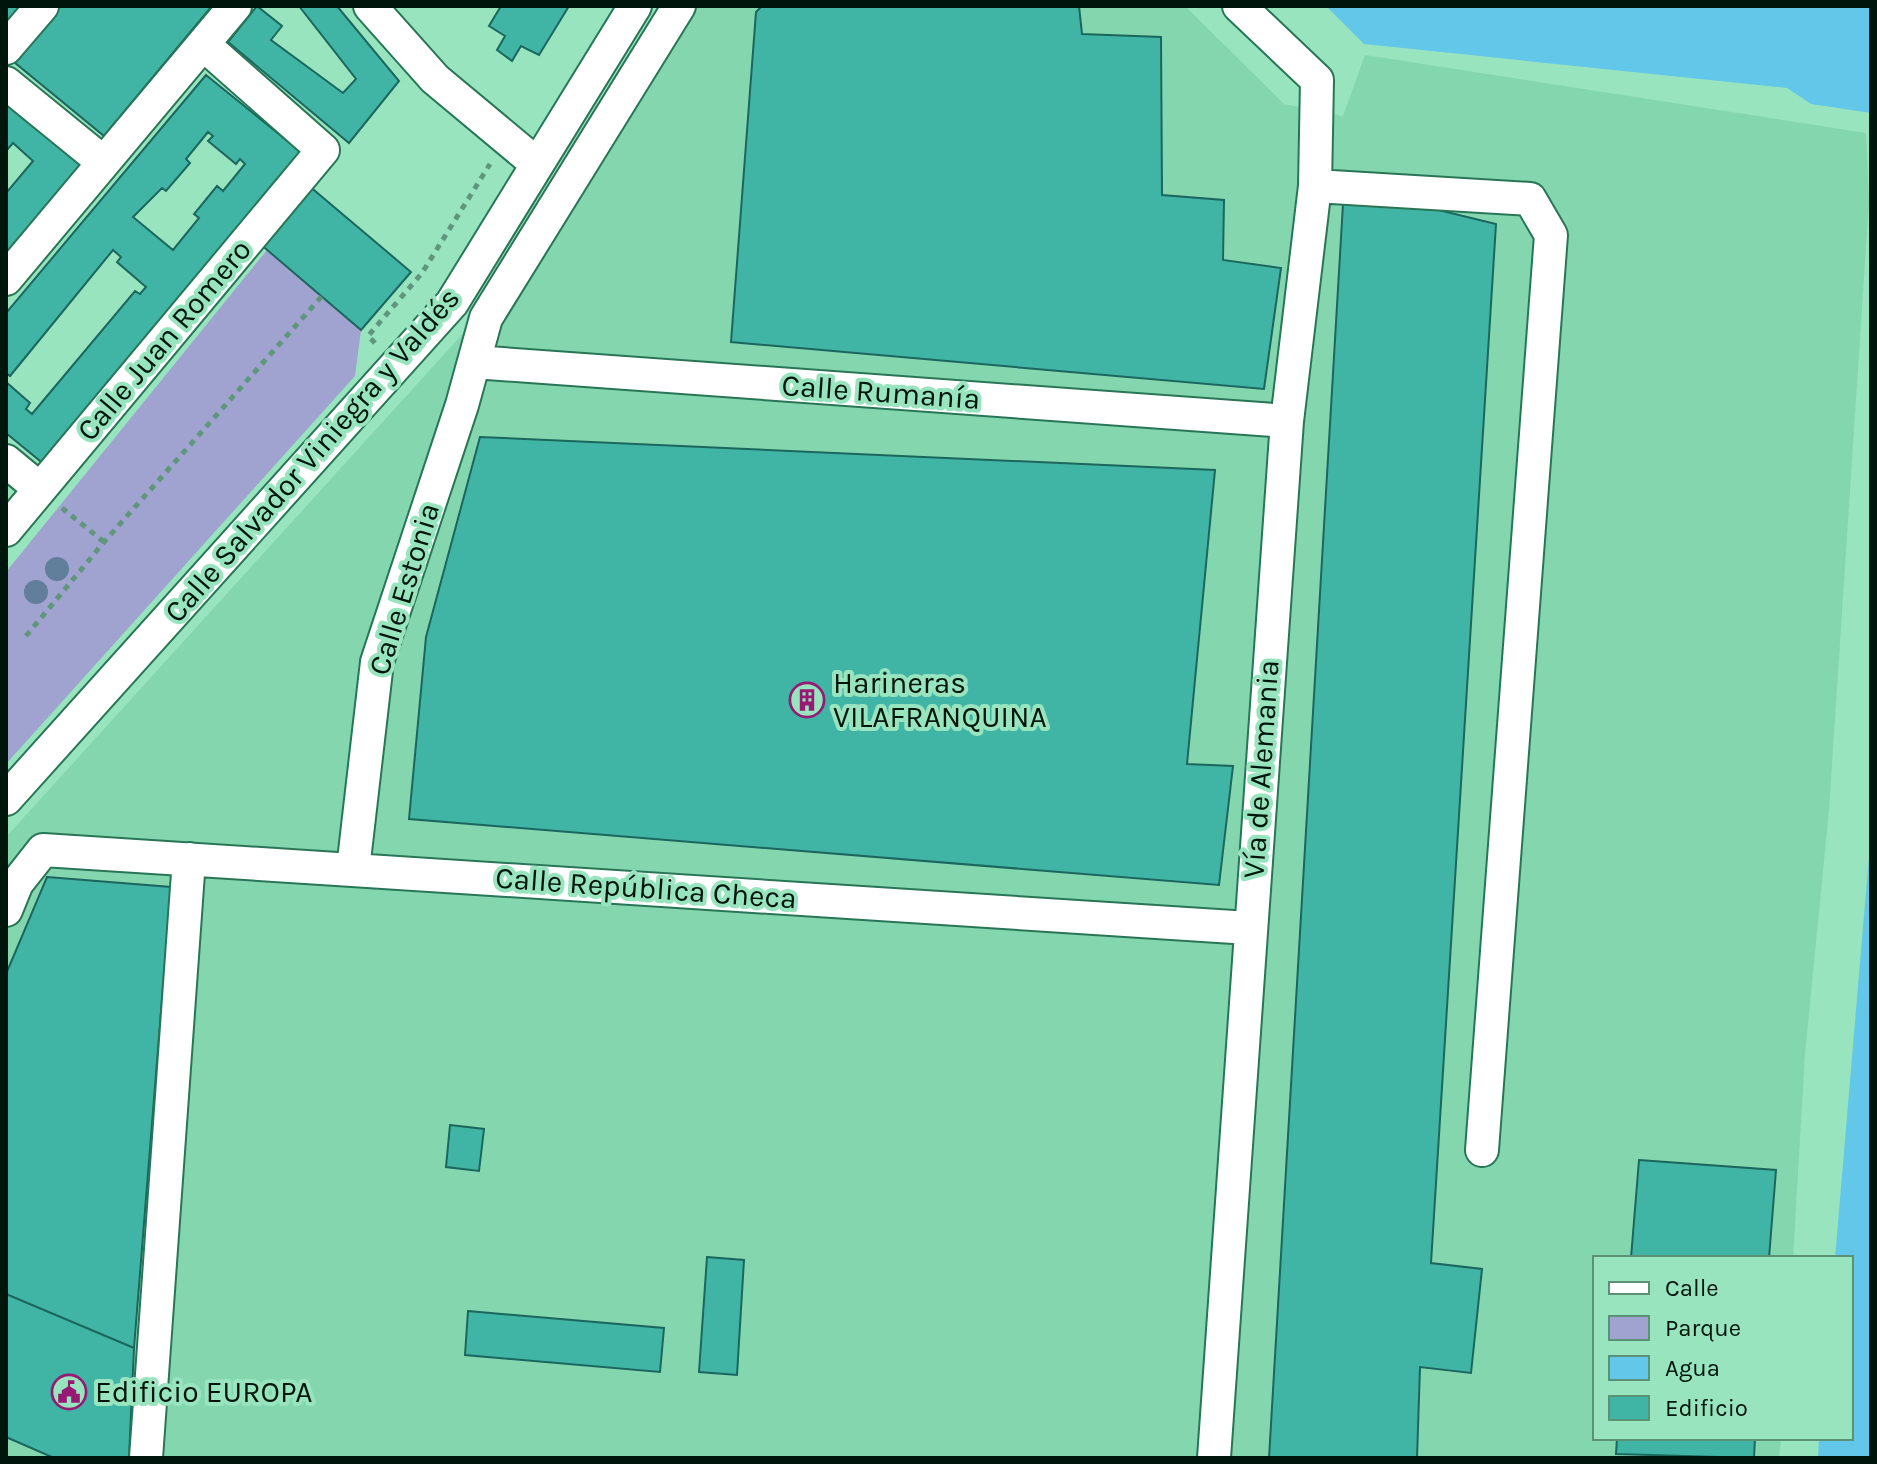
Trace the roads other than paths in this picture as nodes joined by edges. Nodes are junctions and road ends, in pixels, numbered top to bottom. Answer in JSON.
{"nodes":[{"id":1,"x":42,"y":6,"type":"edge"},
{"id":2,"x":235,"y":6,"type":"edge"},
{"id":3,"x":370,"y":6,"type":"edge"},
{"id":4,"x":635,"y":6,"type":"edge"},
{"id":5,"x":679,"y":6,"type":"edge"},
{"id":6,"x":1239,"y":6,"type":"edge"},
{"id":7,"x":203,"y":44,"type":"junction"},
{"id":8,"x":6,"y":48,"type":"edge"},
{"id":9,"x":6,"y":83,"type":"edge"},
{"id":10,"x":103,"y":162,"type":"junction"},
{"id":11,"x":537,"y":164,"type":"junction"},
{"id":12,"x":1315,"y":186,"type":"junction"},
{"id":13,"x":6,"y":279,"type":"edge"},
{"id":14,"x":474,"y":362,"type":"junction"},
{"id":15,"x":1287,"y":421,"type":"junction"},
{"id":16,"x":6,"y":461,"type":"edge"},
{"id":17,"x":40,"y":489,"type":"junction"},
{"id":18,"x":6,"y":530,"type":"edge"},
{"id":19,"x":6,"y":799,"type":"edge"},
{"id":20,"x":189,"y":859,"type":"junction"},
{"id":21,"x":353,"y":869,"type":"junction"},
{"id":22,"x":6,"y":910,"type":"edge"},
{"id":23,"x":1249,"y":928,"type":"junction"},
{"id":24,"x":1482,"y":1150,"type":"dead end"},
{"id":25,"x":146,"y":1458,"type":"edge"},
{"id":26,"x":1214,"y":1458,"type":"edge"}],
"edges":[{"from":1,"to":8,"type":"street"},
{"from":2,"to":7,"type":"street"},
{"from":3,"to":11,"type":"street"},
{"from":4,"to":11,"type":"street","name":"Calle Salvador Viniegra y Valdés"},
{"from":5,"to":14,"type":"street","name":"Calle Estonia"},
{"from":6,"to":12,"type":"street","name":"Vía de Alemania"},
{"from":7,"to":10,"type":"street"},
{"from":7,"to":17,"type":"street","name":"Calle Juan Romero"},
{"from":9,"to":10,"type":"street"},
{"from":10,"to":13,"type":"street"},
{"from":11,"to":19,"type":"street","name":"Calle Salvador Viniegra y Valdés"},
{"from":12,"to":15,"type":"street","name":"Vía de Alemania"},
{"from":12,"to":24,"type":"street"},
{"from":14,"to":15,"type":"street","name":"Calle Rumanía"},
{"from":14,"to":21,"type":"street","name":"Calle Estonia"},
{"from":15,"to":23,"type":"street","name":"Vía de Alemania"},
{"from":16,"to":17,"type":"street"},
{"from":17,"to":18,"type":"street","name":"Calle Juan Romero"},
{"from":20,"to":21,"type":"street","name":"Calle República Checa"},
{"from":20,"to":22,"type":"street","name":"Calle República Checa"},
{"from":20,"to":25,"type":"street"},
{"from":21,"to":23,"type":"street","name":"Calle República Checa"},
{"from":23,"to":26,"type":"street","name":"Vía de Alemania"}]}
